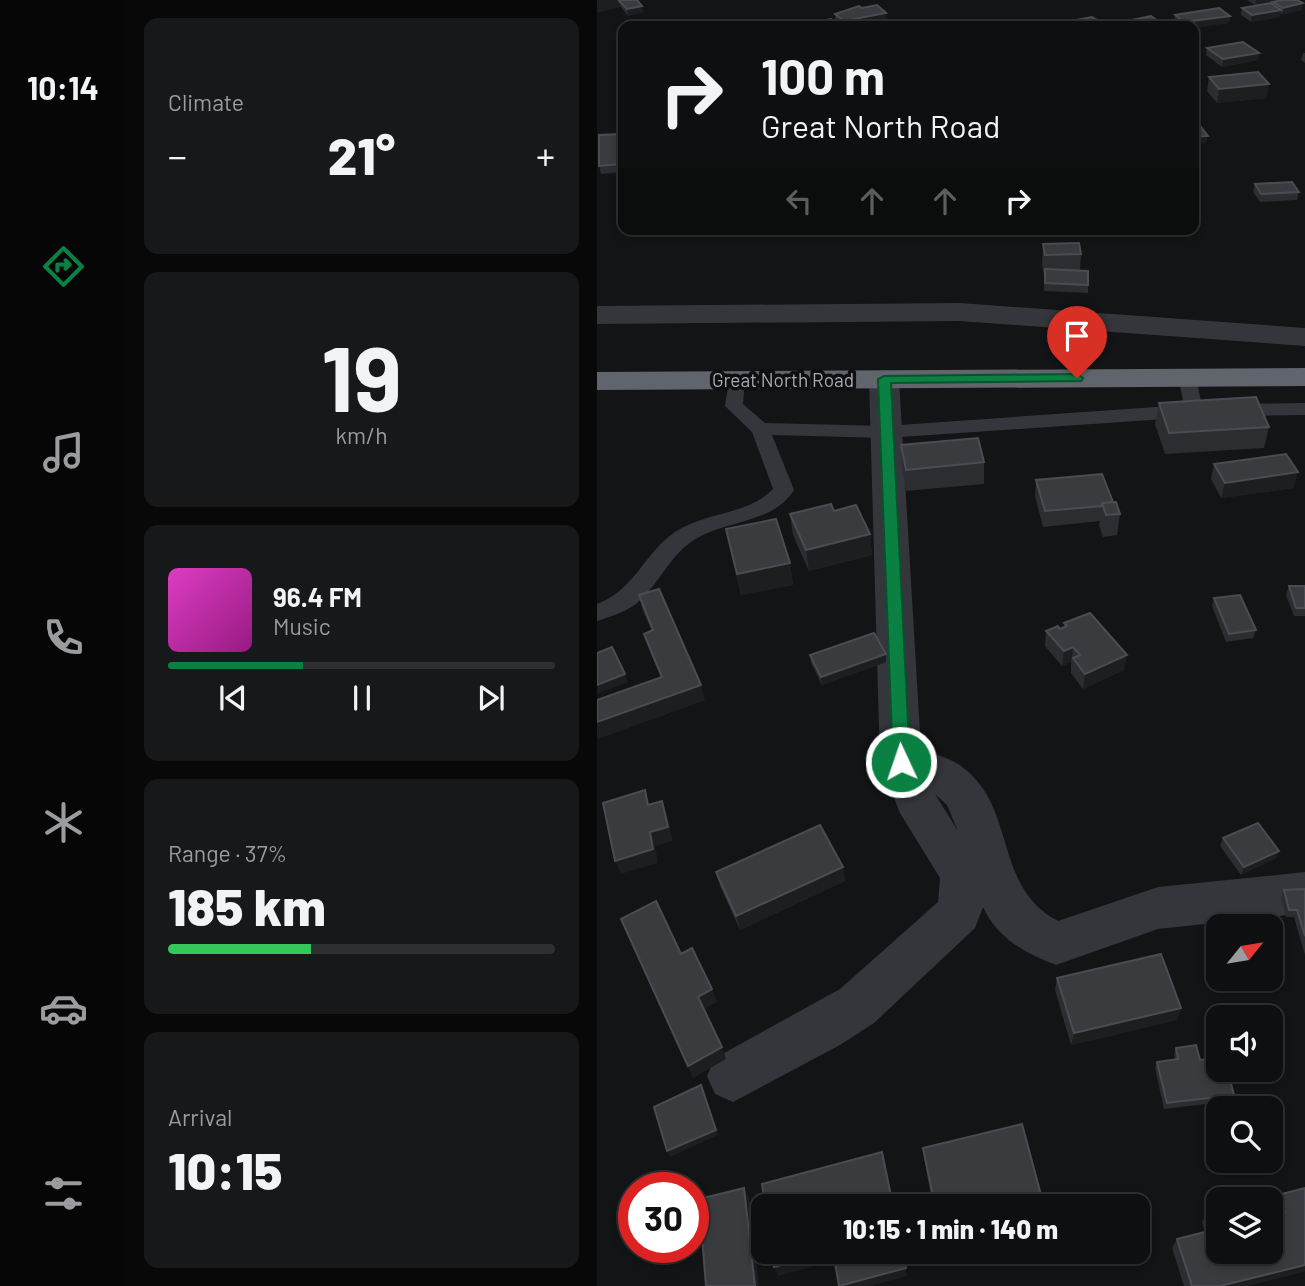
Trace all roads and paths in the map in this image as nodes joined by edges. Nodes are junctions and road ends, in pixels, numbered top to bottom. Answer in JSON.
{"nodes":[{"id":1,"x":597,"y":315,"type":"edge"},
{"id":2,"x":1305,"y":337,"type":"edge"},
{"id":3,"x":1187,"y":377,"type":"junction"},
{"id":4,"x":1305,"y":377,"type":"edge"},
{"id":5,"x":736,"y":379,"type":"junction"},
{"id":6,"x":884,"y":379,"type":"junction"},
{"id":7,"x":597,"y":382,"type":"edge"},
{"id":8,"x":1305,"y":408,"type":"edge"},
{"id":9,"x":1194,"y":411,"type":"junction"},
{"id":10,"x":760,"y":429,"type":"junction"},
{"id":11,"x":886,"y":432,"type":"junction"},
{"id":12,"x":597,"y":612,"type":"edge"},
{"id":13,"x":901,"y":762,"type":"junction"},
{"id":14,"x":1305,"y":891,"type":"edge"},
{"id":15,"x":733,"y":1076,"type":"dead end"}],
"edges":[{"from":1,"to":2,"type":"street"},
{"from":3,"to":4,"type":"highway","name":"Great North Road"},
{"from":3,"to":6,"type":"highway","name":"Great North Road"},
{"from":3,"to":9,"type":"lane"},
{"from":5,"to":6,"type":"highway","name":"Great North Road"},
{"from":5,"to":7,"type":"highway","name":"Great North Road"},
{"from":5,"to":10,"type":"lane"},
{"from":6,"to":11,"type":"street"},
{"from":8,"to":9,"type":"lane"},
{"from":9,"to":11,"type":"lane"},
{"from":10,"to":11,"type":"lane"},
{"from":10,"to":12,"type":"lane"},
{"from":11,"to":13,"type":"street"},
{"from":13,"to":14,"type":"street"},
{"from":13,"to":15,"type":"street"}]}
